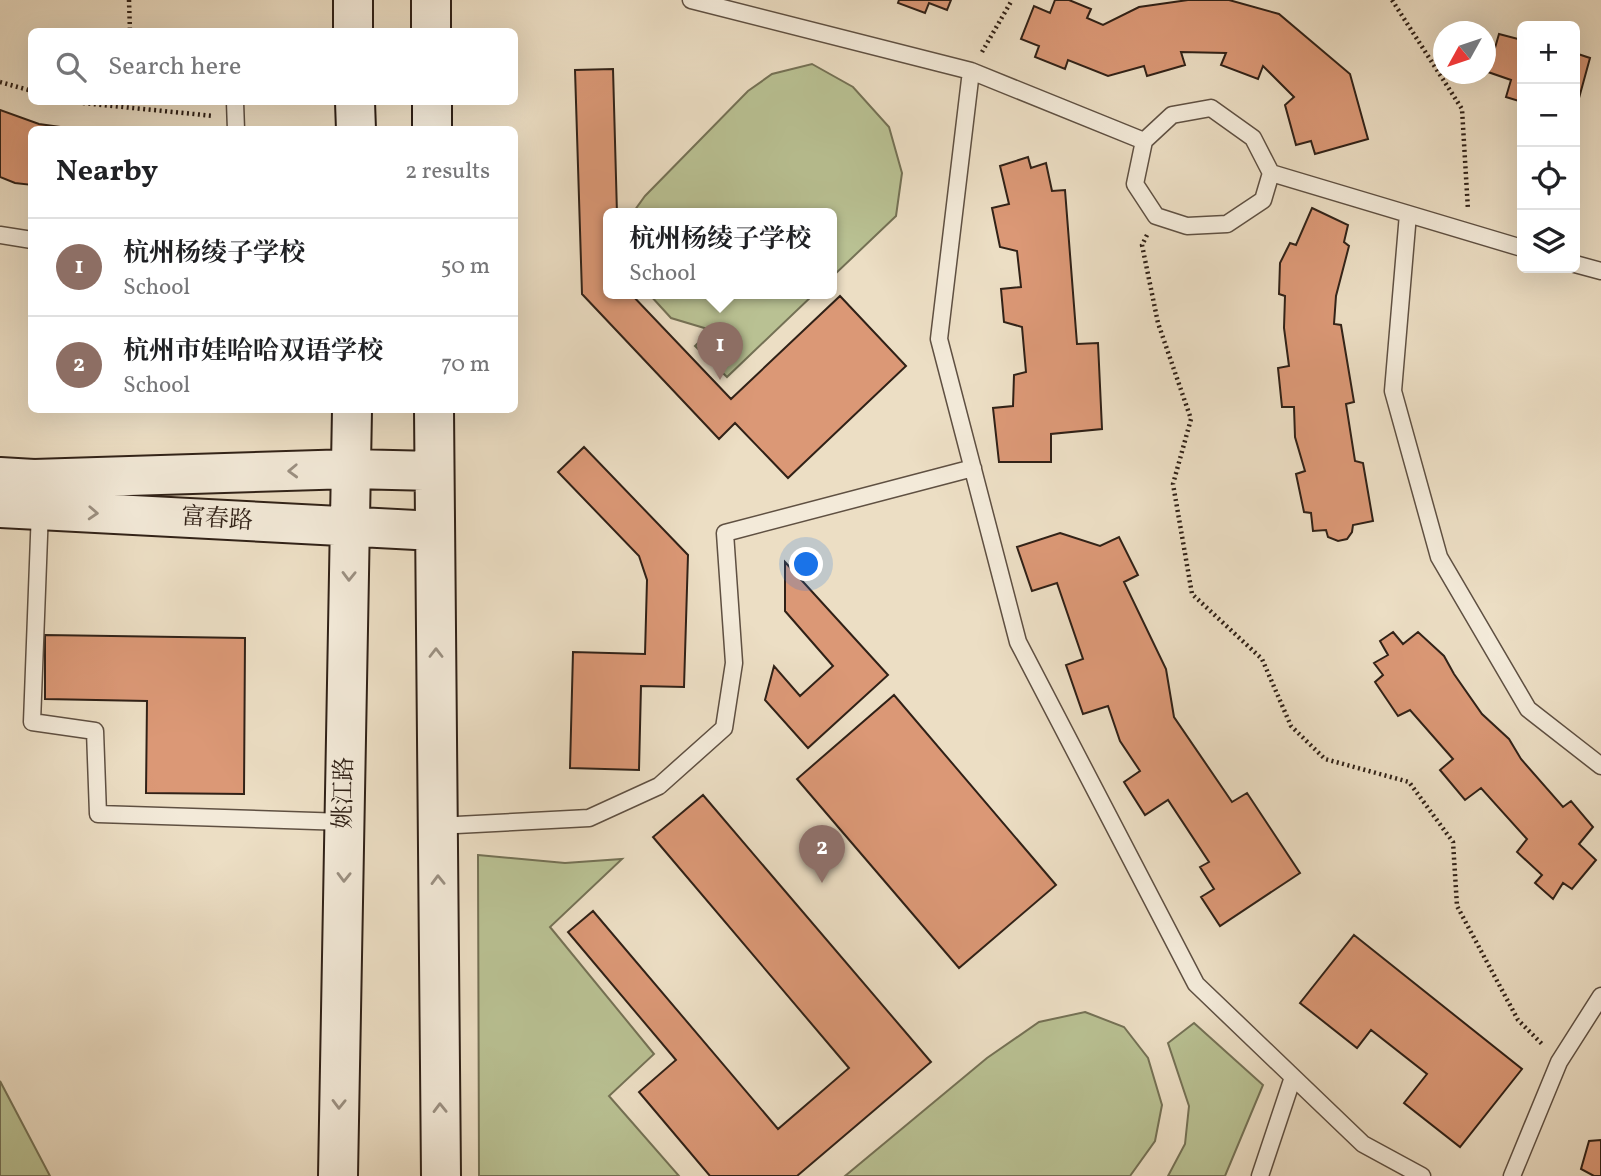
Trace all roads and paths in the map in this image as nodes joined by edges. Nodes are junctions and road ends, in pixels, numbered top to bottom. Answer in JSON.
{"nodes":[{"id":1,"x":129,"y":0,"type":"edge"},
{"id":2,"x":353,"y":0,"type":"edge"},
{"id":3,"x":431,"y":0,"type":"edge"},
{"id":4,"x":691,"y":0,"type":"edge"},
{"id":5,"x":1012,"y":0,"type":"edge"},
{"id":6,"x":1392,"y":0,"type":"edge"},
{"id":7,"x":130,"y":28,"type":"edge"},
{"id":8,"x":353,"y":28,"type":"edge"},
{"id":9,"x":431,"y":28,"type":"edge"},
{"id":10,"x":971,"y":71,"type":"junction"},
{"id":11,"x":0,"y":82,"type":"edge"},
{"id":12,"x":28,"y":91,"type":"edge"},
{"id":13,"x":141,"y":105,"type":"edge"},
{"id":14,"x":355,"y":105,"type":"edge"},
{"id":15,"x":432,"y":105,"type":"edge"},
{"id":16,"x":235,"y":116,"type":"edge"},
{"id":17,"x":356,"y":126,"type":"edge"},
{"id":18,"x":432,"y":126,"type":"edge"},
{"id":19,"x":1144,"y":141,"type":"junction"},
{"id":20,"x":1271,"y":173,"type":"junction"},
{"id":21,"x":1408,"y":214,"type":"junction"},
{"id":22,"x":1156,"y":216,"type":"junction"},
{"id":23,"x":1469,"y":232,"type":"junction"},
{"id":24,"x":0,"y":235,"type":"edge"},
{"id":25,"x":28,"y":239,"type":"edge"},
{"id":26,"x":1517,"y":246,"type":"edge"},
{"id":27,"x":1580,"y":265,"type":"edge"},
{"id":28,"x":1601,"y":271,"type":"edge"},
{"id":29,"x":352,"y":413,"type":"edge"},
{"id":30,"x":434,"y":413,"type":"edge"},
{"id":31,"x":972,"y":468,"type":"junction"},
{"id":32,"x":351,"y":470,"type":"junction"},
{"id":33,"x":434,"y":471,"type":"junction"},
{"id":34,"x":0,"y":477,"type":"edge"},
{"id":35,"x":0,"y":508,"type":"edge"},
{"id":36,"x":40,"y":510,"type":"junction"},
{"id":37,"x":350,"y":528,"type":"junction"},
{"id":38,"x":435,"y":531,"type":"junction"},
{"id":39,"x":1601,"y":766,"type":"edge"},
{"id":40,"x":345,"y":822,"type":"junction"},
{"id":41,"x":437,"y":826,"type":"junction"},
{"id":42,"x":1601,"y":996,"type":"edge"},
{"id":43,"x":1559,"y":1062,"type":"junction"},
{"id":44,"x":1293,"y":1077,"type":"junction"},
{"id":45,"x":338,"y":1176,"type":"edge"},
{"id":46,"x":441,"y":1176,"type":"edge"},
{"id":47,"x":1260,"y":1176,"type":"edge"},
{"id":48,"x":1422,"y":1176,"type":"edge"},
{"id":49,"x":1512,"y":1176,"type":"edge"}],
"edges":[{"from":1,"to":7,"type":"path"},
{"from":2,"to":8,"type":"street"},
{"from":3,"to":9,"type":"street"},
{"from":4,"to":10,"type":"lane"},
{"from":5,"to":10,"type":"path"},
{"from":6,"to":23,"type":"path"},
{"from":10,"to":19,"type":"lane"},
{"from":10,"to":31,"type":"lane"},
{"from":11,"to":12,"type":"path"},
{"from":13,"to":16,"type":"path"},
{"from":14,"to":17,"type":"street"},
{"from":15,"to":18,"type":"street"},
{"from":19,"to":20,"type":"lane"},
{"from":19,"to":22,"type":"lane"},
{"from":20,"to":21,"type":"lane"},
{"from":20,"to":22,"type":"lane"},
{"from":21,"to":23,"type":"lane"},
{"from":21,"to":39,"type":"lane"},
{"from":22,"to":43,"type":"path"},
{"from":23,"to":26,"type":"lane"},
{"from":24,"to":25,"type":"lane"},
{"from":27,"to":28,"type":"lane"},
{"from":29,"to":32,"type":"street","name":"姚江路"},
{"from":30,"to":33,"type":"street"},
{"from":31,"to":41,"type":"lane"},
{"from":31,"to":44,"type":"lane"},
{"from":32,"to":33,"type":"street","name":"富春路"},
{"from":32,"to":34,"type":"street","name":"富春路","one_way":true},
{"from":32,"to":37,"type":"street","name":"姚江路"},
{"from":33,"to":38,"type":"street"},
{"from":35,"to":36,"type":"street","name":"富春路"},
{"from":36,"to":37,"type":"street","name":"富春路","one_way":true},
{"from":36,"to":40,"type":"lane"},
{"from":37,"to":38,"type":"street","name":"富春路"},
{"from":37,"to":40,"type":"street","name":"姚江路","one_way":true},
{"from":41,"to":38,"type":"street","one_way":true},
{"from":40,"to":45,"type":"street","name":"姚江路","one_way":true},
{"from":46,"to":41,"type":"street","one_way":true},
{"from":42,"to":43,"type":"lane"},
{"from":43,"to":49,"type":"lane"},
{"from":44,"to":47,"type":"lane"},
{"from":44,"to":48,"type":"lane"}]}
